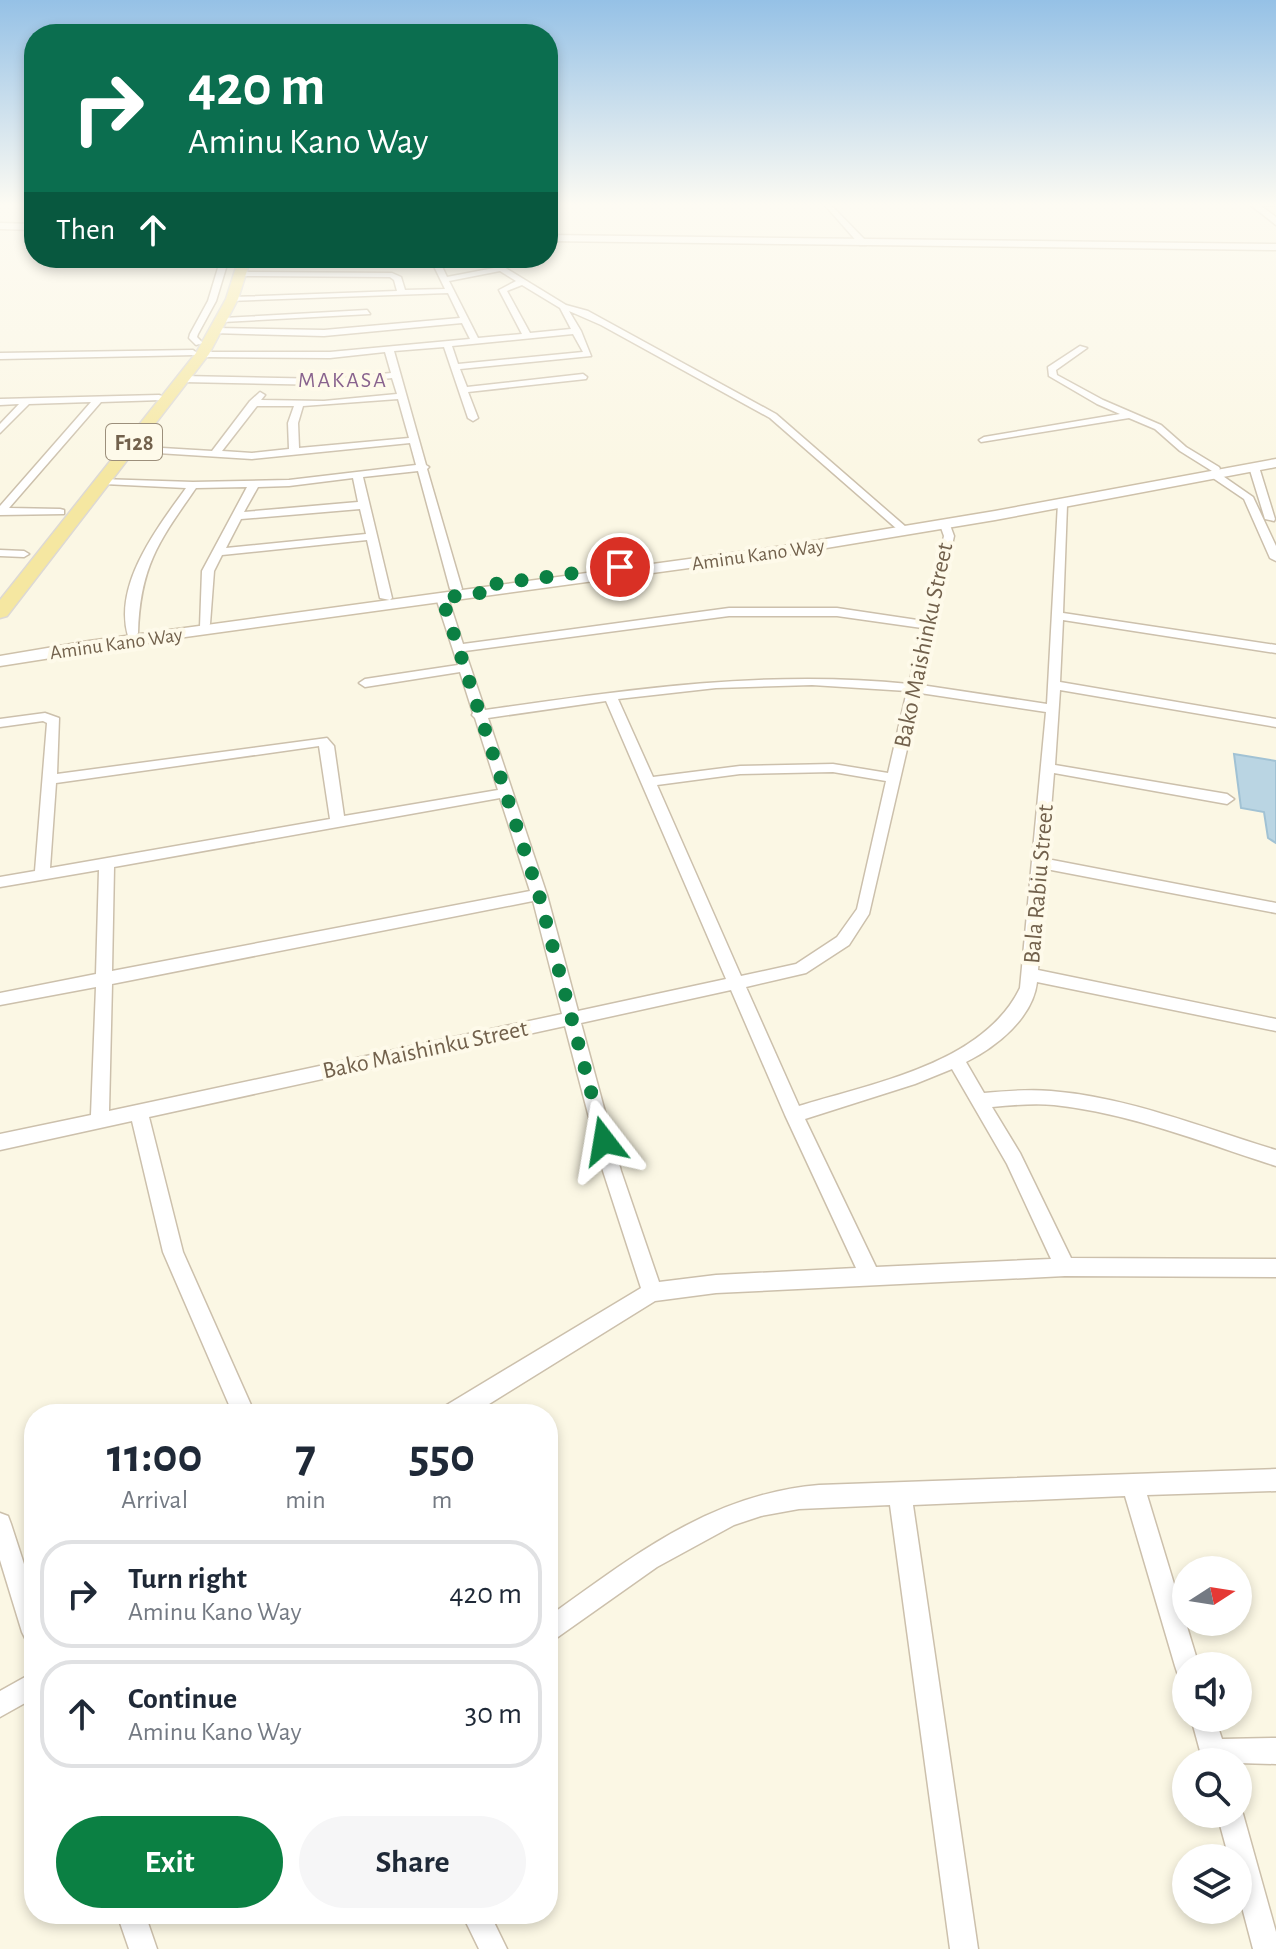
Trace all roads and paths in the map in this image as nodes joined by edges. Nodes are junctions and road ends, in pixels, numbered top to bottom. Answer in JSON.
{"nodes":[{"id":1,"x":214,"y":294,"type":"edge"},
{"id":2,"x":223,"y":294,"type":"edge"},
{"id":3,"x":234,"y":294,"type":"edge"},
{"id":4,"x":365,"y":294,"type":"joint"},
{"id":5,"x":453,"y":294,"type":"edge"},
{"id":6,"x":505,"y":294,"type":"edge"},
{"id":7,"x":541,"y":294,"type":"edge"},
{"id":8,"x":232,"y":299,"type":"junction"},
{"id":9,"x":563,"y":307,"type":"junction"},
{"id":10,"x":367,"y":312,"type":"junction"},
{"id":11,"x":466,"y":320,"type":"junction"},
{"id":12,"x":219,"y":325,"type":"junction"},
{"id":13,"x":367,"y":329,"type":"junction"},
{"id":14,"x":577,"y":331,"type":"junction"},
{"id":15,"x":527,"y":336,"type":"junction"},
{"id":16,"x":475,"y":341,"type":"junction"},
{"id":17,"x":447,"y":344,"type":"junction"},
{"id":18,"x":1083,"y":348,"type":"dead end"},
{"id":19,"x":198,"y":350,"type":"junction"},
{"id":20,"x":389,"y":350,"type":"junction"},
{"id":21,"x":0,"y":356,"type":"edge"},
{"id":22,"x":455,"y":367,"type":"junction"},
{"id":23,"x":396,"y":375,"type":"junction"},
{"id":24,"x":583,"y":377,"type":"dead end"},
{"id":25,"x":183,"y":379,"type":"junction"},
{"id":26,"x":271,"y":381,"type":"junction"},
{"id":27,"x":463,"y":390,"type":"junction"},
{"id":28,"x":402,"y":396,"type":"junction"},
{"id":29,"x":159,"y":398,"type":"junction"},
{"id":30,"x":99,"y":399,"type":"junction"},
{"id":31,"x":27,"y":401,"type":"junction"},
{"id":32,"x":0,"y":402,"type":"edge"},
{"id":33,"x":253,"y":403,"type":"junction"},
{"id":34,"x":299,"y":404,"type":"junction"},
{"id":35,"x":1133,"y":415,"type":"junction"},
{"id":36,"x":473,"y":418,"type":"dead end"},
{"id":37,"x":0,"y":430,"type":"edge"},
{"id":38,"x":415,"y":440,"type":"junction"},
{"id":39,"x":984,"y":440,"type":"dead end"},
{"id":40,"x":129,"y":449,"type":"junction"},
{"id":41,"x":294,"y":453,"type":"junction"},
{"id":42,"x":215,"y":454,"type":"junction"},
{"id":43,"x":1276,"y":460,"type":"edge"},
{"id":44,"x":424,"y":467,"type":"junction"},
{"id":45,"x":1254,"y":467,"type":"junction"},
{"id":46,"x":1214,"y":472,"type":"junction"},
{"id":47,"x":357,"y":474,"type":"junction"},
{"id":48,"x":104,"y":481,"type":"junction"},
{"id":49,"x":254,"y":484,"type":"junction"},
{"id":50,"x":193,"y":485,"type":"junction"},
{"id":51,"x":365,"y":505,"type":"junction"},
{"id":52,"x":1062,"y":505,"type":"junction"},
{"id":53,"x":0,"y":511,"type":"edge"},
{"id":54,"x":60,"y":512,"type":"junction"},
{"id":55,"x":237,"y":516,"type":"junction"},
{"id":56,"x":945,"y":525,"type":"junction"},
{"id":57,"x":901,"y":527,"type":"junction"},
{"id":58,"x":1276,"y":531,"type":"edge"},
{"id":59,"x":878,"y":533,"type":"junction"},
{"id":60,"x":373,"y":536,"type":"junction"},
{"id":61,"x":217,"y":552,"type":"junction"},
{"id":62,"x":0,"y":553,"type":"edge"},
{"id":63,"x":24,"y":554,"type":"junction"},
{"id":64,"x":1276,"y":558,"type":"edge"},
{"id":65,"x":0,"y":585,"type":"edge"},
{"id":66,"x":449,"y":594,"type":"junction"},
{"id":67,"x":386,"y":598,"type":"junction"},
{"id":68,"x":0,"y":612,"type":"edge"},
{"id":69,"x":292,"y":615,"type":"junction"},
{"id":70,"x":1057,"y":616,"type":"junction"},
{"id":71,"x":204,"y":624,"type":"junction"},
{"id":72,"x":927,"y":625,"type":"junction"},
{"id":73,"x":132,"y":633,"type":"junction"},
{"id":74,"x":457,"y":648,"type":"junction"},
{"id":75,"x":1276,"y":649,"type":"edge"},
{"id":76,"x":0,"y":652,"type":"edge"},
{"id":77,"x":0,"y":661,"type":"edge"},
{"id":78,"x":463,"y":668,"type":"junction"},
{"id":79,"x":365,"y":683,"type":"dead end"},
{"id":80,"x":1054,"y":685,"type":"junction"},
{"id":81,"x":915,"y":688,"type":"junction"},
{"id":82,"x":611,"y":697,"type":"junction"},
{"id":83,"x":1053,"y":709,"type":"junction"},
{"id":84,"x":478,"y":715,"type":"junction"},
{"id":85,"x":0,"y":723,"type":"edge"},
{"id":86,"x":1276,"y":723,"type":"edge"},
{"id":87,"x":1048,"y":768,"type":"junction"},
{"id":88,"x":894,"y":778,"type":"junction"},
{"id":89,"x":50,"y":779,"type":"junction"},
{"id":90,"x":648,"y":782,"type":"junction"},
{"id":91,"x":504,"y":793,"type":"junction"},
{"id":92,"x":1227,"y":799,"type":"dead end"},
{"id":93,"x":338,"y":822,"type":"junction"},
{"id":94,"x":1040,"y":863,"type":"junction"},
{"id":95,"x":107,"y":865,"type":"junction"},
{"id":96,"x":42,"y":875,"type":"junction"},
{"id":97,"x":0,"y":882,"type":"edge"},
{"id":98,"x":539,"y":895,"type":"junction"},
{"id":99,"x":1276,"y":908,"type":"edge"},
{"id":100,"x":1029,"y":974,"type":"junction"},
{"id":101,"x":102,"y":980,"type":"junction"},
{"id":102,"x":736,"y":984,"type":"junction"},
{"id":103,"x":0,"y":999,"type":"edge"},
{"id":104,"x":572,"y":1017,"type":"junction"},
{"id":105,"x":1276,"y":1025,"type":"edge"},
{"id":106,"x":955,"y":1059,"type":"junction"},
{"id":107,"x":979,"y":1100,"type":"junction"},
{"id":108,"x":139,"y":1111,"type":"junction"},
{"id":109,"x":794,"y":1115,"type":"junction"},
{"id":110,"x":100,"y":1119,"type":"junction"},
{"id":111,"x":0,"y":1142,"type":"edge"},
{"id":112,"x":1276,"y":1158,"type":"edge"},
{"id":113,"x":1065,"y":1267,"type":"junction"},
{"id":114,"x":1276,"y":1268,"type":"edge"},
{"id":115,"x":871,"y":1278,"type":"junction"},
{"id":116,"x":652,"y":1292,"type":"junction"},
{"id":117,"x":240,"y":1404,"type":"edge"},
{"id":118,"x":469,"y":1404,"type":"edge"},
{"id":119,"x":1276,"y":1480,"type":"edge"},
{"id":120,"x":1133,"y":1484,"type":"junction"},
{"id":121,"x":900,"y":1494,"type":"junction"},
{"id":122,"x":0,"y":1524,"type":"edge"},
{"id":123,"x":24,"y":1600,"type":"edge"},
{"id":124,"x":558,"y":1625,"type":"edge"},
{"id":125,"x":1183,"y":1652,"type":"edge"},
{"id":126,"x":24,"y":1690,"type":"edge"},
{"id":127,"x":0,"y":1705,"type":"edge"},
{"id":128,"x":1276,"y":1751,"type":"edge"},
{"id":129,"x":1252,"y":1753,"type":"edge"},
{"id":130,"x":1234,"y":1828,"type":"edge"},
{"id":131,"x":134,"y":1924,"type":"edge"},
{"id":132,"x":481,"y":1924,"type":"edge"},
{"id":133,"x":143,"y":1949,"type":"edge"},
{"id":134,"x":493,"y":1949,"type":"edge"},
{"id":135,"x":964,"y":1949,"type":"edge"},
{"id":136,"x":1267,"y":1949,"type":"edge"}],
"edges":[{"from":1,"to":19,"type":"street"},
{"from":2,"to":19,"type":"main road","number":"F128"},
{"from":3,"to":8,"type":"main road","number":"F128"},
{"from":4,"to":8,"type":"street"},
{"from":4,"to":10,"type":"street"},
{"from":5,"to":11,"type":"street"},
{"from":6,"to":15,"type":"street"},
{"from":7,"to":9,"type":"street"},
{"from":8,"to":12,"type":"main road","number":"F128"},
{"from":9,"to":14,"type":"street"},
{"from":9,"to":57,"type":"street"},
{"from":10,"to":12,"type":"street"},
{"from":10,"to":13,"type":"street"},
{"from":11,"to":13,"type":"street"},
{"from":11,"to":16,"type":"street"},
{"from":12,"to":13,"type":"street"},
{"from":12,"to":19,"type":"main road","number":"F128"},
{"from":14,"to":15,"type":"street"},
{"from":14,"to":22,"type":"street"},
{"from":15,"to":16,"type":"street"},
{"from":16,"to":17,"type":"street"},
{"from":17,"to":20,"type":"street"},
{"from":17,"to":22,"type":"street"},
{"from":18,"to":35,"type":"street"},
{"from":19,"to":20,"type":"street"},
{"from":19,"to":21,"type":"street"},
{"from":19,"to":25,"type":"main road","number":"F128"},
{"from":19,"to":29,"type":"main road","number":"F128"},
{"from":20,"to":23,"type":"street"},
{"from":22,"to":27,"type":"street"},
{"from":23,"to":26,"type":"street"},
{"from":23,"to":28,"type":"street"},
{"from":24,"to":27,"type":"street"},
{"from":25,"to":26,"type":"street"},
{"from":25,"to":40,"type":"main road","number":"F128"},
{"from":26,"to":33,"type":"street"},
{"from":27,"to":36,"type":"street"},
{"from":28,"to":34,"type":"street"},
{"from":28,"to":38,"type":"street"},
{"from":29,"to":30,"type":"street"},
{"from":29,"to":54,"type":"main road","number":"F128"},
{"from":30,"to":31,"type":"street"},
{"from":30,"to":53,"type":"street"},
{"from":31,"to":32,"type":"street"},
{"from":31,"to":37,"type":"street"},
{"from":33,"to":34,"type":"street"},
{"from":33,"to":42,"type":"street"},
{"from":34,"to":41,"type":"street"},
{"from":35,"to":39,"type":"street"},
{"from":35,"to":46,"type":"street"},
{"from":38,"to":41,"type":"street"},
{"from":38,"to":44,"type":"street"},
{"from":40,"to":42,"type":"street"},
{"from":40,"to":48,"type":"main road","number":"F128"},
{"from":41,"to":42,"type":"street"},
{"from":43,"to":45,"type":"main road","name":"Aminu Kano Way"},
{"from":43,"to":46,"type":"main road","name":"Aminu Kano Way"},
{"from":44,"to":47,"type":"street"},
{"from":44,"to":66,"type":"street"},
{"from":45,"to":46,"type":"main road","name":"Aminu Kano Way"},
{"from":45,"to":58,"type":"street"},
{"from":46,"to":52,"type":"main road","name":"Aminu Kano Way"},
{"from":46,"to":57,"type":"main road","name":"Aminu Kano Way"},
{"from":46,"to":64,"type":"street"},
{"from":47,"to":49,"type":"street"},
{"from":47,"to":51,"type":"street"},
{"from":48,"to":50,"type":"street"},
{"from":48,"to":68,"type":"main road","number":"F128"},
{"from":49,"to":50,"type":"street"},
{"from":49,"to":55,"type":"street"},
{"from":50,"to":73,"type":"street"},
{"from":51,"to":55,"type":"street"},
{"from":51,"to":60,"type":"street"},
{"from":52,"to":56,"type":"main road","name":"Aminu Kano Way"},
{"from":52,"to":70,"type":"street","name":"Bala Rabiu Street"},
{"from":53,"to":54,"type":"street"},
{"from":54,"to":63,"type":"main road","number":"F128"},
{"from":55,"to":61,"type":"street"},
{"from":56,"to":59,"type":"main road","name":"Aminu Kano Way"},
{"from":56,"to":72,"type":"street","name":"Bako Maishinku Street"},
{"from":57,"to":59,"type":"main road","name":"Aminu Kano Way"},
{"from":59,"to":66,"type":"main road","name":"Aminu Kano Way"},
{"from":60,"to":61,"type":"street"},
{"from":60,"to":67,"type":"street"},
{"from":61,"to":71,"type":"street"},
{"from":62,"to":63,"type":"street"},
{"from":63,"to":65,"type":"main road","number":"F128"},
{"from":66,"to":67,"type":"main road","name":"Aminu Kano Way"},
{"from":66,"to":69,"type":"main road","name":"Aminu Kano Way"},
{"from":66,"to":74,"type":"street"},
{"from":67,"to":69,"type":"main road","name":"Aminu Kano Way"},
{"from":69,"to":71,"type":"main road","name":"Aminu Kano Way"},
{"from":69,"to":77,"type":"main road","name":"Aminu Kano Way"},
{"from":70,"to":75,"type":"street"},
{"from":70,"to":80,"type":"street","name":"Bala Rabiu Street"},
{"from":71,"to":73,"type":"main road","name":"Aminu Kano Way"},
{"from":72,"to":74,"type":"street"},
{"from":72,"to":81,"type":"street","name":"Bako Maishinku Street"},
{"from":73,"to":76,"type":"main road","name":"Aminu Kano Way"},
{"from":74,"to":78,"type":"street"},
{"from":78,"to":79,"type":"street"},
{"from":78,"to":84,"type":"street"},
{"from":80,"to":83,"type":"street","name":"Bala Rabiu Street"},
{"from":80,"to":86,"type":"street"},
{"from":81,"to":82,"type":"street"},
{"from":81,"to":83,"type":"street"},
{"from":81,"to":88,"type":"street","name":"Bako Maishinku Street"},
{"from":82,"to":84,"type":"street"},
{"from":82,"to":90,"type":"street"},
{"from":83,"to":87,"type":"street","name":"Bala Rabiu Street"},
{"from":84,"to":91,"type":"street"},
{"from":85,"to":89,"type":"street"},
{"from":87,"to":92,"type":"street"},
{"from":87,"to":94,"type":"street","name":"Bala Rabiu Street"},
{"from":88,"to":90,"type":"street"},
{"from":88,"to":102,"type":"street","name":"Bako Maishinku Street"},
{"from":89,"to":93,"type":"street"},
{"from":89,"to":96,"type":"street"},
{"from":90,"to":102,"type":"street"},
{"from":91,"to":93,"type":"street"},
{"from":91,"to":98,"type":"street"},
{"from":93,"to":95,"type":"street"},
{"from":94,"to":99,"type":"street"},
{"from":94,"to":100,"type":"street","name":"Bala Rabiu Street"},
{"from":95,"to":96,"type":"street"},
{"from":95,"to":101,"type":"street"},
{"from":96,"to":97,"type":"street"},
{"from":98,"to":101,"type":"street"},
{"from":98,"to":104,"type":"street"},
{"from":100,"to":105,"type":"street"},
{"from":100,"to":106,"type":"street","name":"Bala Rabiu Street"},
{"from":101,"to":103,"type":"street"},
{"from":101,"to":110,"type":"street"},
{"from":102,"to":104,"type":"street","name":"Bako Maishinku Street"},
{"from":102,"to":109,"type":"street"},
{"from":104,"to":108,"type":"street","name":"Bako Maishinku Street"},
{"from":104,"to":116,"type":"street"},
{"from":106,"to":107,"type":"street"},
{"from":106,"to":109,"type":"street","name":"Bala Rabiu Street"},
{"from":107,"to":112,"type":"street"},
{"from":107,"to":113,"type":"street"},
{"from":108,"to":110,"type":"street","name":"Bako Maishinku Street"},
{"from":108,"to":117,"type":"street"},
{"from":109,"to":115,"type":"street"},
{"from":110,"to":111,"type":"street","name":"Bako Maishinku Street"},
{"from":113,"to":114,"type":"street"},
{"from":113,"to":115,"type":"street"},
{"from":115,"to":116,"type":"street"},
{"from":116,"to":118,"type":"street"},
{"from":119,"to":120,"type":"street"},
{"from":120,"to":121,"type":"street"},
{"from":120,"to":125,"type":"street"},
{"from":121,"to":124,"type":"street"},
{"from":121,"to":135,"type":"street"},
{"from":122,"to":123,"type":"street"},
{"from":126,"to":127,"type":"street"},
{"from":128,"to":129,"type":"street"},
{"from":130,"to":136,"type":"street"},
{"from":131,"to":133,"type":"street"},
{"from":132,"to":134,"type":"street"}]}
